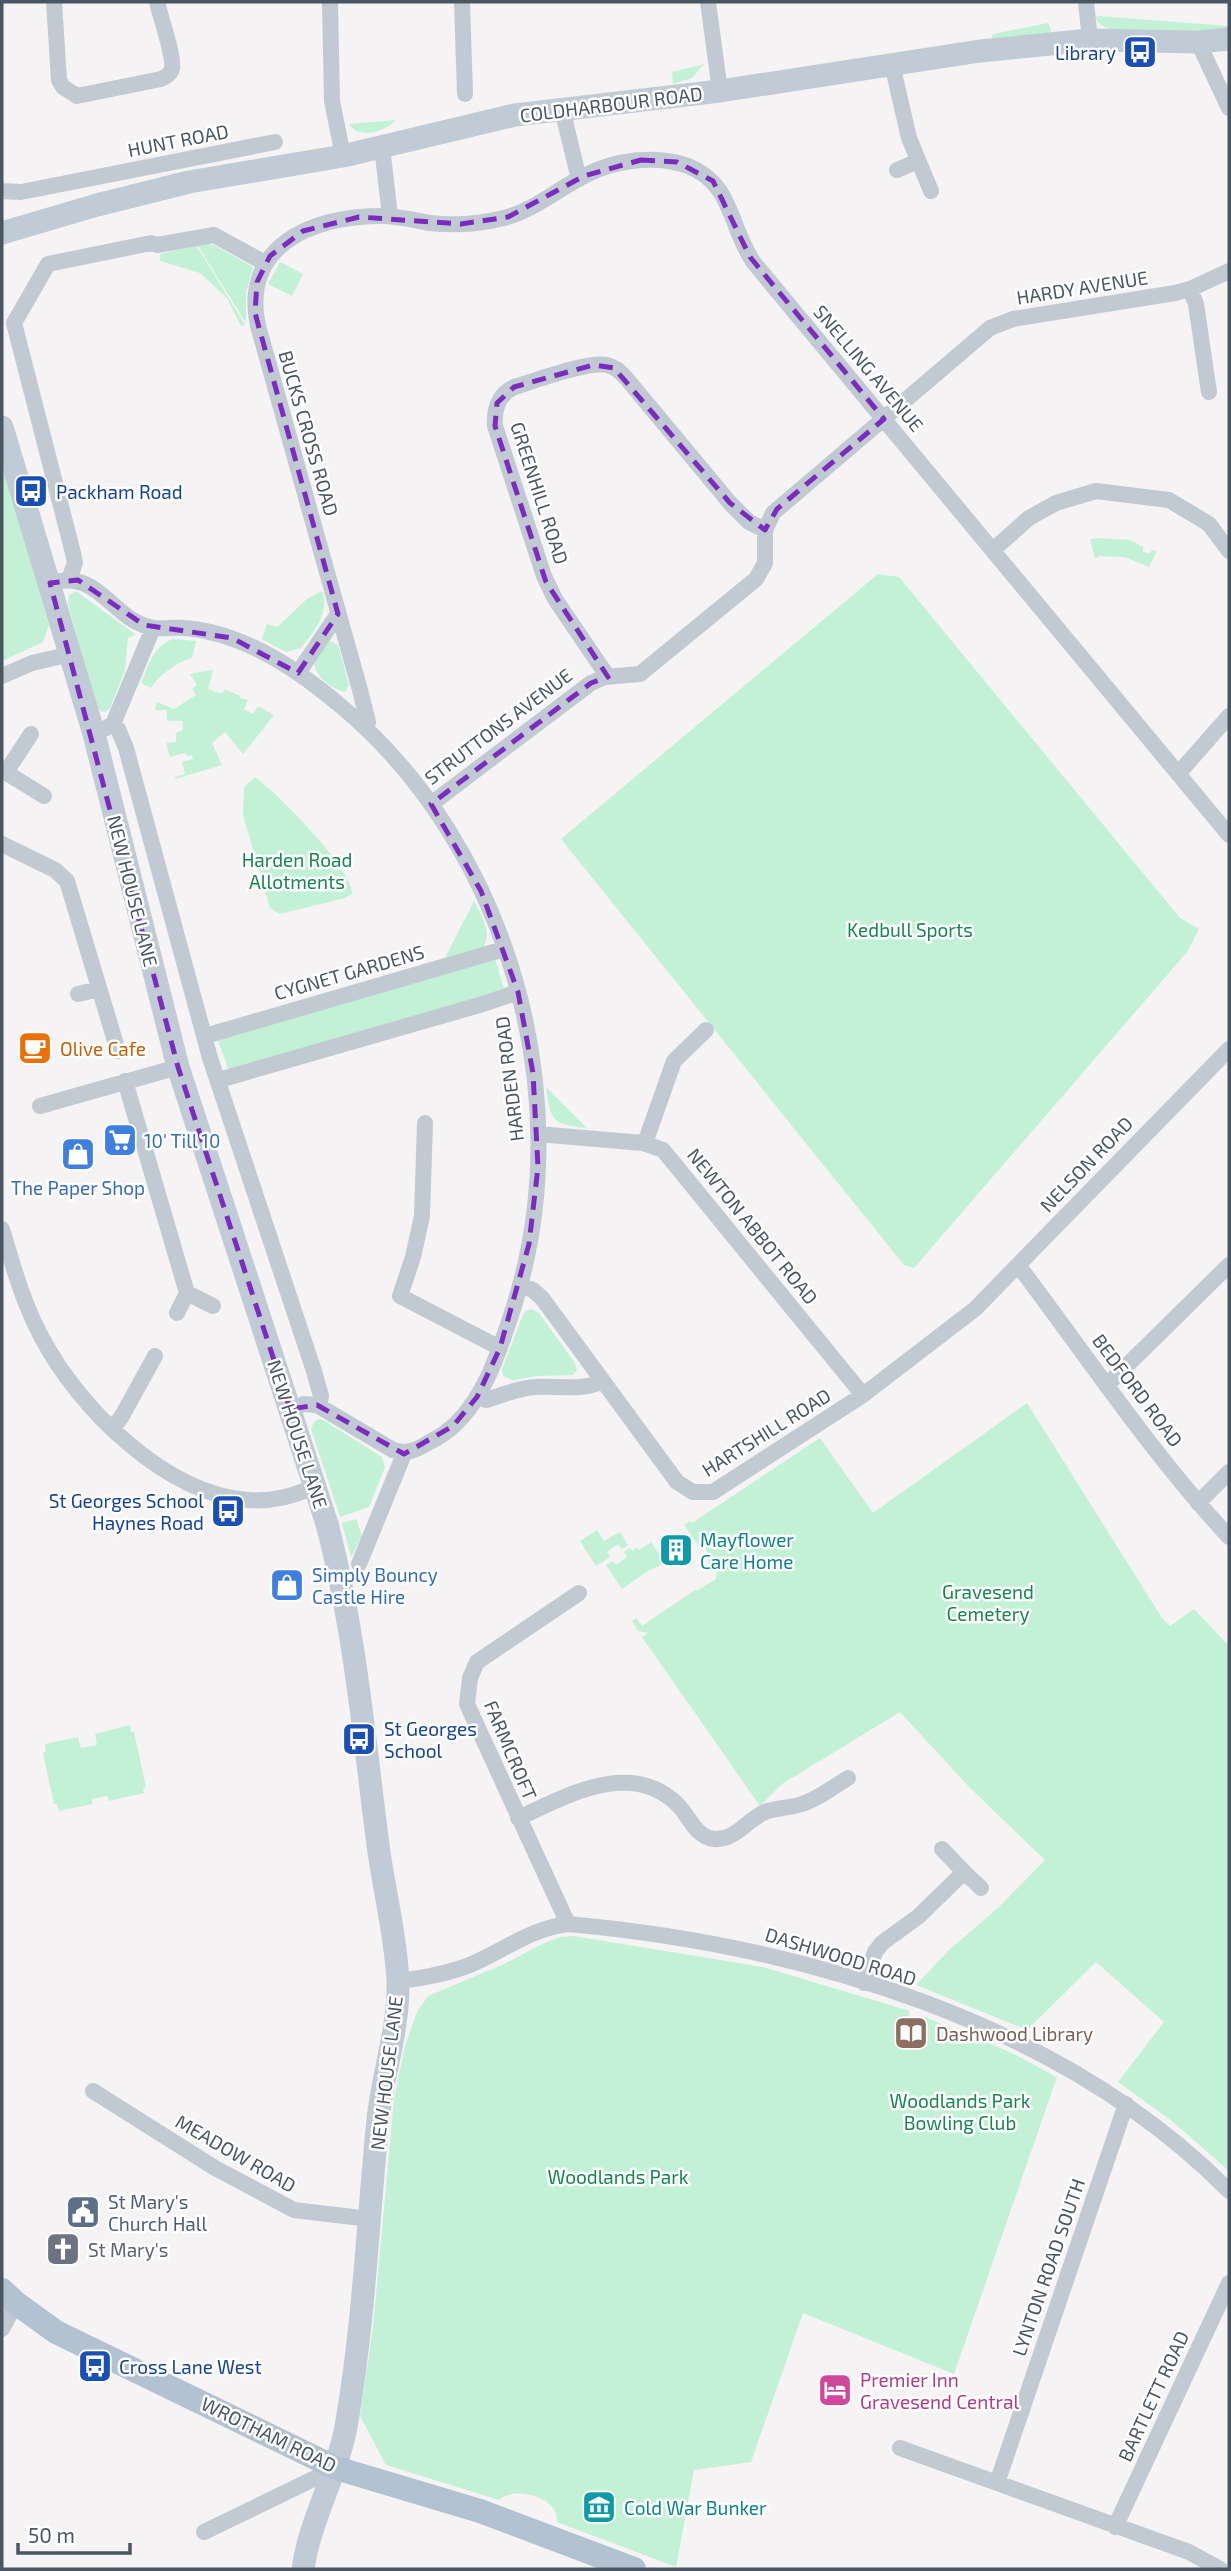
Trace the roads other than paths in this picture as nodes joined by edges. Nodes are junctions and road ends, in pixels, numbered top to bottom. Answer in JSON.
{"nodes":[{"id":1,"x":54,"y":2,"type":"edge"},
{"id":2,"x":157,"y":2,"type":"edge"},
{"id":3,"x":330,"y":2,"type":"edge"},
{"id":4,"x":462,"y":2,"type":"edge"},
{"id":5,"x":708,"y":2,"type":"edge"},
{"id":6,"x":1086,"y":2,"type":"edge"},
{"id":7,"x":1229,"y":39,"type":"edge"},
{"id":8,"x":1090,"y":40,"type":"junction"},
{"id":9,"x":1198,"y":43,"type":"junction"},
{"id":10,"x":892,"y":64,"type":"junction"},
{"id":11,"x":720,"y":92,"type":"junction"},
{"id":12,"x":465,"y":94,"type":"dead end"},
{"id":13,"x":1229,"y":108,"type":"edge"},
{"id":14,"x":562,"y":109,"type":"junction"},
{"id":15,"x":275,"y":142,"type":"dead end"},
{"id":16,"x":382,"y":147,"type":"junction"},
{"id":17,"x":343,"y":156,"type":"junction"},
{"id":18,"x":918,"y":161,"type":"junction"},
{"id":19,"x":897,"y":170,"type":"dead end"},
{"id":20,"x":89,"y":179,"type":"junction"},
{"id":21,"x":579,"y":179,"type":"junction"},
{"id":22,"x":4,"y":191,"type":"edge"},
{"id":23,"x":931,"y":191,"type":"dead end"},
{"id":24,"x":97,"y":205,"type":"junction"},
{"id":25,"x":390,"y":216,"type":"junction"},
{"id":26,"x":2,"y":233,"type":"edge"},
{"id":27,"x":265,"y":263,"type":"junction"},
{"id":28,"x":1229,"y":271,"type":"edge"},
{"id":29,"x":1189,"y":289,"type":"junction"},
{"id":30,"x":1209,"y":392,"type":"dead end"},
{"id":31,"x":884,"y":419,"type":"junction"},
{"id":32,"x":2,"y":428,"type":"edge"},
{"id":33,"x":765,"y":530,"type":"junction"},
{"id":34,"x":993,"y":550,"type":"junction"},
{"id":35,"x":1229,"y":551,"type":"edge"},
{"id":36,"x":59,"y":581,"type":"junction"},
{"id":37,"x":338,"y":614,"type":"junction"},
{"id":38,"x":153,"y":628,"type":"junction"},
{"id":39,"x":71,"y":654,"type":"junction"},
{"id":40,"x":298,"y":673,"type":"junction"},
{"id":41,"x":2,"y":676,"type":"edge"},
{"id":42,"x":608,"y":677,"type":"junction"},
{"id":43,"x":1229,"y":716,"type":"edge"},
{"id":44,"x":366,"y":728,"type":"junction"},
{"id":45,"x":31,"y":734,"type":"dead end"},
{"id":46,"x":4,"y":771,"type":"edge"},
{"id":47,"x":1178,"y":774,"type":"junction"},
{"id":48,"x":44,"y":796,"type":"dead end"},
{"id":49,"x":431,"y":804,"type":"junction"},
{"id":50,"x":1229,"y":835,"type":"edge"},
{"id":51,"x":2,"y":844,"type":"edge"},
{"id":52,"x":504,"y":949,"type":"junction"},
{"id":53,"x":99,"y":989,"type":"junction"},
{"id":54,"x":518,"y":992,"type":"junction"},
{"id":55,"x":78,"y":995,"type":"dead end"},
{"id":56,"x":706,"y":1030,"type":"dead end"},
{"id":57,"x":205,"y":1036,"type":"junction"},
{"id":58,"x":1229,"y":1049,"type":"edge"},
{"id":59,"x":118,"y":1051,"type":"dead end"},
{"id":60,"x":178,"y":1067,"type":"junction"},
{"id":61,"x":219,"y":1080,"type":"junction"},
{"id":62,"x":125,"y":1081,"type":"junction"},
{"id":63,"x":40,"y":1106,"type":"dead end"},
{"id":64,"x":425,"y":1123,"type":"dead end"},
{"id":65,"x":538,"y":1133,"type":"junction"},
{"id":66,"x":645,"y":1143,"type":"junction"},
{"id":67,"x":2,"y":1228,"type":"edge"},
{"id":68,"x":1018,"y":1265,"type":"junction"},
{"id":69,"x":1229,"y":1265,"type":"edge"},
{"id":70,"x":520,"y":1285,"type":"junction"},
{"id":71,"x":187,"y":1293,"type":"junction"},
{"id":72,"x":213,"y":1306,"type":"dead end"},
{"id":73,"x":975,"y":1309,"type":"joint"},
{"id":74,"x":177,"y":1313,"type":"dead end"},
{"id":75,"x":500,"y":1348,"type":"junction"},
{"id":76,"x":155,"y":1356,"type":"dead end"},
{"id":77,"x":602,"y":1381,"type":"junction"},
{"id":78,"x":1107,"y":1385,"type":"junction"},
{"id":79,"x":863,"y":1395,"type":"junction"},
{"id":80,"x":477,"y":1397,"type":"junction"},
{"id":81,"x":319,"y":1406,"type":"junction"},
{"id":82,"x":290,"y":1409,"type":"junction"},
{"id":83,"x":112,"y":1429,"type":"junction"},
{"id":84,"x":404,"y":1454,"type":"junction"},
{"id":85,"x":1229,"y":1472,"type":"edge"},
{"id":86,"x":314,"y":1487,"type":"junction"},
{"id":87,"x":1198,"y":1503,"type":"junction"},
{"id":88,"x":1229,"y":1537,"type":"edge"},
{"id":89,"x":359,"y":1564,"type":"dead end"},
{"id":90,"x":579,"y":1593,"type":"dead end"},
{"id":91,"x":848,"y":1778,"type":"dead end"},
{"id":92,"x":518,"y":1818,"type":"junction"},
{"id":93,"x":942,"y":1849,"type":"dead end"},
{"id":94,"x":964,"y":1872,"type":"junction"},
{"id":95,"x":981,"y":1888,"type":"dead end"},
{"id":96,"x":568,"y":1924,"type":"junction"},
{"id":97,"x":398,"y":1981,"type":"junction"},
{"id":98,"x":864,"y":1983,"type":"junction"},
{"id":99,"x":93,"y":2091,"type":"dead end"},
{"id":100,"x":1126,"y":2104,"type":"junction"},
{"id":101,"x":1229,"y":2191,"type":"edge"},
{"id":102,"x":370,"y":2219,"type":"junction"},
{"id":103,"x":1229,"y":2283,"type":"edge"},
{"id":104,"x":9,"y":2297,"type":"edge"},
{"id":105,"x":2,"y":2329,"type":"edge"},
{"id":106,"x":900,"y":2448,"type":"dead end"},
{"id":107,"x":336,"y":2468,"type":"junction"},
{"id":108,"x":997,"y":2483,"type":"junction"},
{"id":109,"x":1115,"y":2527,"type":"junction"},
{"id":110,"x":204,"y":2532,"type":"dead end"},
{"id":111,"x":303,"y":2569,"type":"edge"},
{"id":112,"x":634,"y":2569,"type":"edge"},
{"id":113,"x":1220,"y":2569,"type":"edge"}],
"edges":[{"from":1,"to":2,"type":"street"},
{"from":3,"to":17,"type":"street"},
{"from":4,"to":12,"type":"street"},
{"from":5,"to":11,"type":"street"},
{"from":6,"to":8,"type":"street"},
{"from":7,"to":9,"type":"street","name":"COLDHARBOUR ROAD"},
{"from":8,"to":9,"type":"street","name":"COLDHARBOUR ROAD"},
{"from":8,"to":10,"type":"street","name":"COLDHARBOUR ROAD"},
{"from":9,"to":13,"type":"street"},
{"from":10,"to":11,"type":"street","name":"COLDHARBOUR ROAD"},
{"from":10,"to":18,"type":"street"},
{"from":11,"to":14,"type":"street","name":"COLDHARBOUR ROAD"},
{"from":14,"to":16,"type":"street","name":"COLDHARBOUR ROAD"},
{"from":14,"to":21,"type":"street"},
{"from":15,"to":20,"type":"street","name":"HUNT ROAD"},
{"from":16,"to":17,"type":"street","name":"COLDHARBOUR ROAD"},
{"from":16,"to":25,"type":"street"},
{"from":17,"to":24,"type":"street","name":"COLDHARBOUR ROAD"},
{"from":18,"to":19,"type":"street"},
{"from":18,"to":23,"type":"street"},
{"from":20,"to":22,"type":"street","name":"HUNT ROAD"},
{"from":20,"to":24,"type":"street"},
{"from":21,"to":25,"type":"street","name":"SNELLING AVENUE"},
{"from":21,"to":31,"type":"street","name":"SNELLING AVENUE"},
{"from":24,"to":26,"type":"street","name":"COLDHARBOUR ROAD"},
{"from":25,"to":27,"type":"street","name":"BUCKS CROSS ROAD"},
{"from":27,"to":36,"type":"street","name":"NEW HOUSE LANE"},
{"from":27,"to":37,"type":"street","name":"BUCKS CROSS ROAD"},
{"from":28,"to":29,"type":"street","name":"HARDY AVENUE"},
{"from":29,"to":30,"type":"street"},
{"from":29,"to":31,"type":"street","name":"HARDY AVENUE"},
{"from":31,"to":33,"type":"street","name":"HARDY AVENUE"},
{"from":31,"to":34,"type":"street","name":"SNELLING AVENUE"},
{"from":32,"to":36,"type":"street","name":"NEW HOUSE LANE"},
{"from":33,"to":42,"type":"street","name":"STRUTTONS AVENUE"},
{"from":33,"to":42,"type":"street","name":"GREENHILL ROAD"},
{"from":34,"to":35,"type":"street"},
{"from":34,"to":47,"type":"street","name":"SNELLING AVENUE"},
{"from":36,"to":38,"type":"street","name":"HARDEN ROAD"},
{"from":36,"to":39,"type":"street","name":"NEW HOUSE LANE"},
{"from":37,"to":40,"type":"street"},
{"from":37,"to":44,"type":"street","name":"BUCKS CROSS ROAD"},
{"from":38,"to":40,"type":"street","name":"HARDEN ROAD"},
{"from":38,"to":57,"type":"street","name":"NEW HOUSE LANE"},
{"from":39,"to":41,"type":"street"},
{"from":39,"to":60,"type":"street","name":"NEW HOUSE LANE"},
{"from":40,"to":44,"type":"street","name":"HARDEN ROAD"},
{"from":42,"to":49,"type":"street","name":"STRUTTONS AVENUE"},
{"from":43,"to":47,"type":"street"},
{"from":44,"to":49,"type":"street","name":"HARDEN ROAD"},
{"from":45,"to":46,"type":"street"},
{"from":46,"to":48,"type":"street"},
{"from":47,"to":50,"type":"street","name":"SNELLING AVENUE"},
{"from":49,"to":52,"type":"street","name":"HARDEN ROAD"},
{"from":51,"to":53,"type":"street"},
{"from":52,"to":54,"type":"street","name":"HARDEN ROAD"},
{"from":52,"to":57,"type":"street","name":"CYGNET GARDENS"},
{"from":53,"to":55,"type":"street"},
{"from":53,"to":59,"type":"street"},
{"from":54,"to":61,"type":"street"},
{"from":54,"to":65,"type":"street","name":"HARDEN ROAD"},
{"from":56,"to":66,"type":"street"},
{"from":57,"to":61,"type":"street","name":"NEW HOUSE LANE"},
{"from":58,"to":68,"type":"street","name":"NELSON ROAD"},
{"from":60,"to":62,"type":"street"},
{"from":60,"to":82,"type":"street","name":"NEW HOUSE LANE"},
{"from":61,"to":81,"type":"street","name":"NEW HOUSE LANE"},
{"from":62,"to":63,"type":"street"},
{"from":62,"to":71,"type":"street"},
{"from":64,"to":75,"type":"street"},
{"from":65,"to":66,"type":"street","name":"NEWTON ABBOT ROAD"},
{"from":65,"to":70,"type":"street","name":"HARDEN ROAD"},
{"from":66,"to":79,"type":"street","name":"NEWTON ABBOT ROAD"},
{"from":67,"to":83,"type":"street"},
{"from":68,"to":73,"type":"street","name":"NELSON ROAD"},
{"from":68,"to":78,"type":"street","name":"BEDFORD ROAD"},
{"from":69,"to":78,"type":"street"},
{"from":70,"to":75,"type":"street","name":"HARDEN ROAD"},
{"from":70,"to":77,"type":"street","name":"HARTSHILL ROAD"},
{"from":71,"to":72,"type":"street"},
{"from":71,"to":74,"type":"street"},
{"from":73,"to":79,"type":"street","name":"HARTSHILL ROAD"},
{"from":75,"to":80,"type":"street","name":"HARDEN ROAD"},
{"from":76,"to":83,"type":"street"},
{"from":77,"to":79,"type":"street","name":"HARTSHILL ROAD"},
{"from":77,"to":80,"type":"street"},
{"from":78,"to":87,"type":"street","name":"BEDFORD ROAD"},
{"from":80,"to":84,"type":"street","name":"HARDEN ROAD"},
{"from":81,"to":82,"type":"street"},
{"from":81,"to":84,"type":"street"},
{"from":82,"to":86,"type":"street","name":"NEW HOUSE LANE"},
{"from":83,"to":86,"type":"street"},
{"from":84,"to":89,"type":"street"},
{"from":85,"to":87,"type":"street"},
{"from":86,"to":97,"type":"street","name":"NEW HOUSE LANE"},
{"from":87,"to":88,"type":"street","name":"BEDFORD ROAD"},
{"from":90,"to":92,"type":"street","name":"FARMCROFT"},
{"from":91,"to":92,"type":"street"},
{"from":92,"to":96,"type":"street","name":"FARMCROFT"},
{"from":93,"to":94,"type":"street"},
{"from":94,"to":95,"type":"street"},
{"from":94,"to":98,"type":"street"},
{"from":96,"to":97,"type":"street","name":"DASHWOOD ROAD"},
{"from":96,"to":98,"type":"street","name":"DASHWOOD ROAD"},
{"from":97,"to":102,"type":"street","name":"NEW HOUSE LANE"},
{"from":98,"to":100,"type":"street","name":"DASHWOOD ROAD"},
{"from":99,"to":102,"type":"street","name":"MEADOW ROAD"},
{"from":100,"to":101,"type":"street","name":"DASHWOOD ROAD"},
{"from":100,"to":108,"type":"street","name":"LYNTON ROAD SOUTH"},
{"from":102,"to":107,"type":"street","name":"NEW HOUSE LANE"},
{"from":103,"to":109,"type":"street","name":"BARTLETT ROAD"},
{"from":104,"to":105,"type":"street"},
{"from":104,"to":107,"type":"main road","name":"WROTHAM ROAD"},
{"from":106,"to":108,"type":"street"},
{"from":107,"to":110,"type":"street"},
{"from":107,"to":111,"type":"street"},
{"from":107,"to":112,"type":"main road","name":"WROTHAM ROAD"},
{"from":108,"to":109,"type":"street"},
{"from":109,"to":113,"type":"street"}]}
